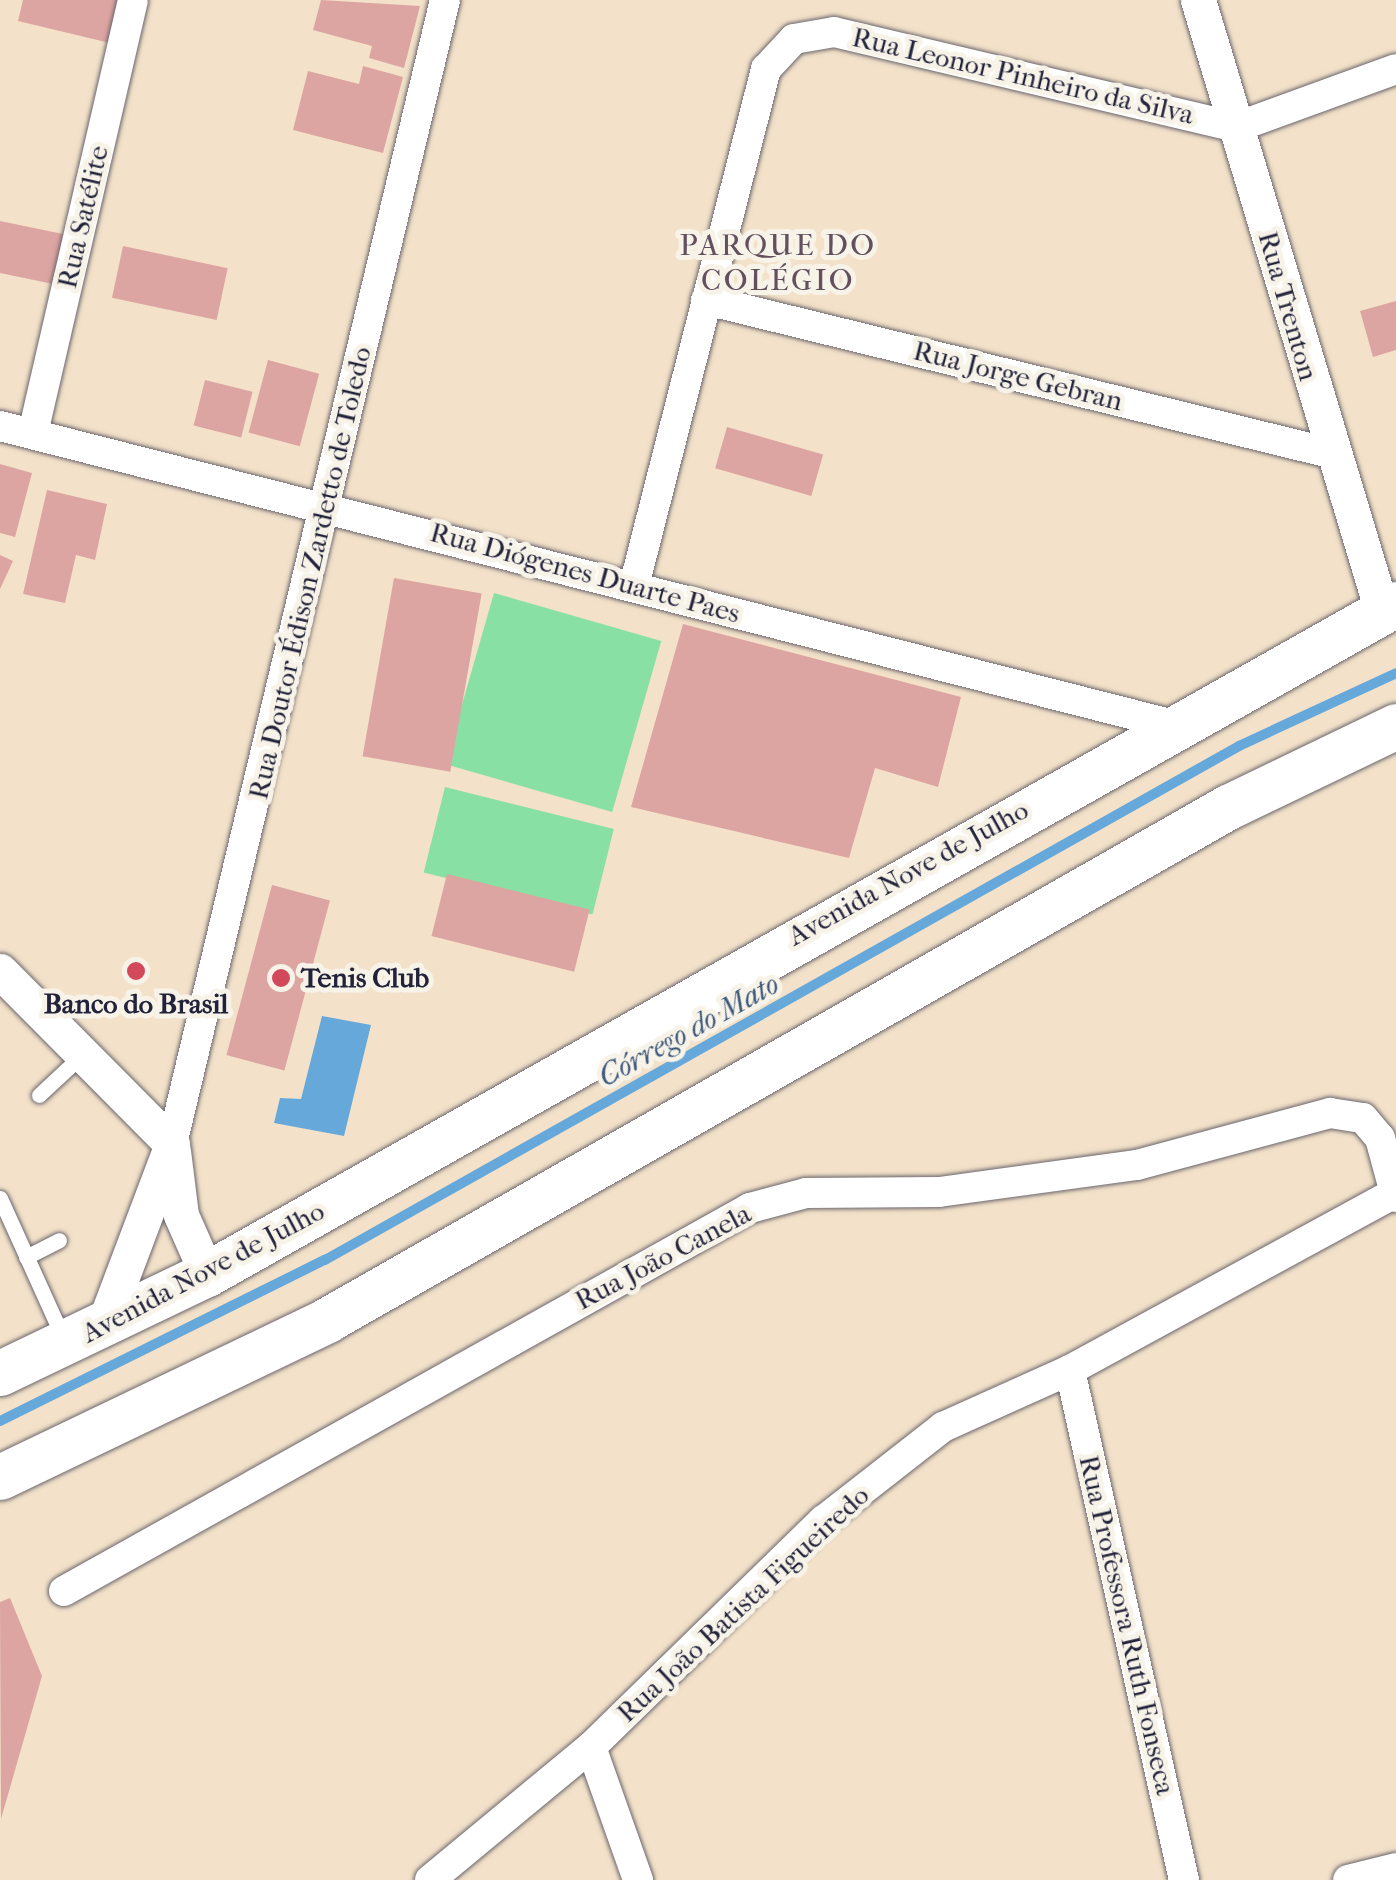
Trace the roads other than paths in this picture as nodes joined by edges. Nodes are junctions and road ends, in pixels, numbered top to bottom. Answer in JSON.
{"nodes":[{"id":1,"x":133,"y":0,"type":"edge"},
{"id":2,"x":444,"y":0,"type":"edge"},
{"id":3,"x":1198,"y":0,"type":"edge"},
{"id":4,"x":1396,"y":69,"type":"edge"},
{"id":5,"x":1237,"y":127,"type":"junction"},
{"id":6,"x":706,"y":300,"type":"junction"},
{"id":7,"x":0,"y":426,"type":"edge"},
{"id":8,"x":33,"y":434,"type":"junction"},
{"id":9,"x":1330,"y":453,"type":"junction"},
{"id":10,"x":323,"y":505,"type":"junction"},
{"id":11,"x":634,"y":586,"type":"junction"},
{"id":12,"x":1389,"y":608,"type":"edge"},
{"id":13,"x":1170,"y":724,"type":"junction"},
{"id":14,"x":1396,"y":726,"type":"edge"},
{"id":15,"x":0,"y":971,"type":"edge"},
{"id":16,"x":82,"y":1054,"type":"junction"},
{"id":17,"x":39,"y":1095,"type":"dead end"},
{"id":18,"x":172,"y":1144,"type":"junction"},
{"id":19,"x":1396,"y":1194,"type":"edge"},
{"id":20,"x":0,"y":1198,"type":"edge"},
{"id":21,"x":58,"y":1240,"type":"dead end"},
{"id":22,"x":26,"y":1257,"type":"junction"},
{"id":23,"x":207,"y":1274,"type":"junction"},
{"id":24,"x":84,"y":1334,"type":"junction"},
{"id":25,"x":1070,"y":1370,"type":"junction"},
{"id":26,"x":0,"y":1373,"type":"edge"},
{"id":27,"x":0,"y":1476,"type":"edge"},
{"id":28,"x":64,"y":1590,"type":"dead end"},
{"id":29,"x":591,"y":1748,"type":"junction"},
{"id":30,"x":1396,"y":1868,"type":"edge"},
{"id":31,"x":430,"y":1880,"type":"edge"},
{"id":32,"x":638,"y":1880,"type":"edge"},
{"id":33,"x":1184,"y":1880,"type":"edge"},
{"id":34,"x":1348,"y":1880,"type":"edge"}],
"edges":[{"from":1,"to":8,"type":"street","name":"Rua Satélite"},
{"from":2,"to":10,"type":"street","name":"Rua Doutor Édison Zardetto de Toledo"},
{"from":3,"to":5,"type":"street","name":"Rua Trenton"},
{"from":4,"to":5,"type":"street"},
{"from":5,"to":6,"type":"street","name":"Rua Leonor Pinheiro da Silva"},
{"from":5,"to":9,"type":"street","name":"Rua Trenton"},
{"from":6,"to":9,"type":"street","name":"Rua Jorge Gebran"},
{"from":6,"to":11,"type":"street","name":"Rua Leonor Pinheiro da Silva"},
{"from":7,"to":8,"type":"street","name":"Rua Diógenes Duarte Paes"},
{"from":8,"to":10,"type":"street","name":"Rua Diógenes Duarte Paes"},
{"from":9,"to":12,"type":"street","name":"Rua Trenton"},
{"from":10,"to":11,"type":"street","name":"Rua Diógenes Duarte Paes"},
{"from":10,"to":18,"type":"street","name":"Rua Doutor Édison Zardetto de Toledo"},
{"from":11,"to":13,"type":"street","name":"Rua Diógenes Duarte Paes"},
{"from":12,"to":13,"type":"main road","name":"Avenida Nove de Julho"},
{"from":13,"to":23,"type":"main road","name":"Avenida Nove de Julho"},
{"from":14,"to":27,"type":"main road"},
{"from":15,"to":16,"type":"street"},
{"from":16,"to":17,"type":"lane"},
{"from":16,"to":18,"type":"street"},
{"from":18,"to":23,"type":"street","name":"Rua Doutor Édison Zardetto de Toledo"},
{"from":18,"to":24,"type":"street","name":"Rua Doutor Édison Zardetto de Toledo"},
{"from":19,"to":25,"type":"street","name":"Rua João Batista Figueiredo"},
{"from":19,"to":28,"type":"street","name":"Rua João Canela"},
{"from":20,"to":22,"type":"lane"},
{"from":21,"to":22,"type":"lane"},
{"from":22,"to":24,"type":"lane"},
{"from":23,"to":24,"type":"main road","name":"Avenida Nove de Julho"},
{"from":24,"to":26,"type":"main road","name":"Avenida Nove de Julho"},
{"from":25,"to":29,"type":"street","name":"Rua João Batista Figueiredo"},
{"from":25,"to":33,"type":"street","name":"Rua Professora Ruth Fonseca"},
{"from":29,"to":31,"type":"street","name":"Rua João Batista Figueiredo"},
{"from":29,"to":32,"type":"street"},
{"from":30,"to":34,"type":"street"}]}
